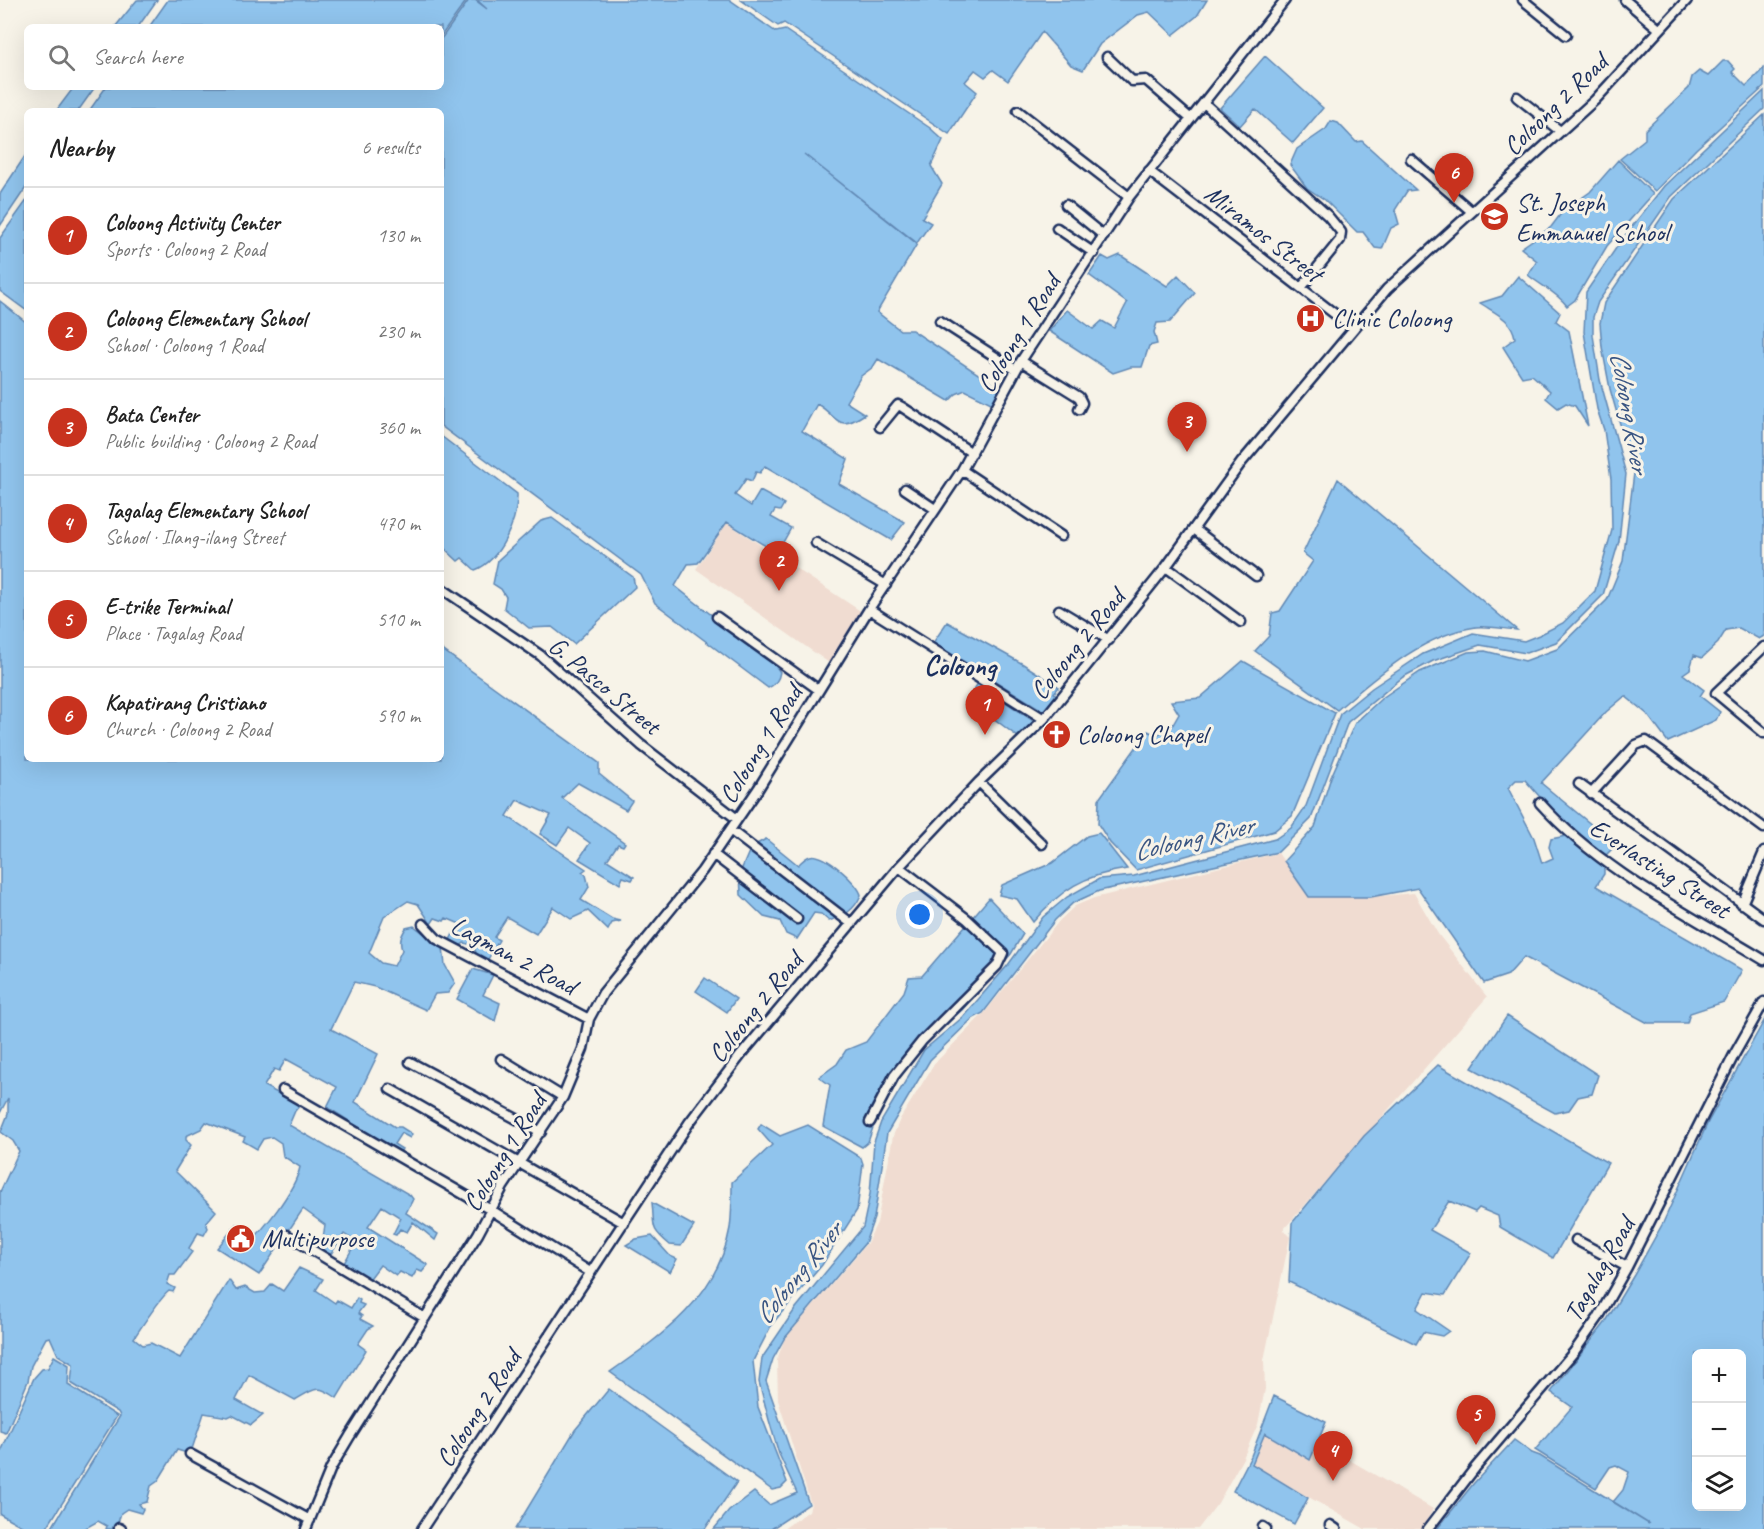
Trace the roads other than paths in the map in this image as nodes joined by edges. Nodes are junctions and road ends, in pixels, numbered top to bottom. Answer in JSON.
{"nodes":[{"id":1,"x":1285,"y":0,"type":"edge"},
{"id":2,"x":1523,"y":0,"type":"edge"},
{"id":3,"x":1625,"y":0,"type":"edge"},
{"id":4,"x":1687,"y":0,"type":"edge"},
{"id":5,"x":1659,"y":29,"type":"junction"},
{"id":6,"x":1566,"y":35,"type":"dead end"},
{"id":7,"x":1107,"y":57,"type":"dead end"},
{"id":8,"x":1516,"y":97,"type":"dead end"},
{"id":9,"x":1204,"y":103,"type":"junction"},
{"id":10,"x":1018,"y":111,"type":"dead end"},
{"id":11,"x":1191,"y":119,"type":"junction"},
{"id":12,"x":1560,"y":131,"type":"junction"},
{"id":13,"x":1411,"y":159,"type":"dead end"},
{"id":14,"x":1149,"y":171,"type":"junction"},
{"id":15,"x":1130,"y":197,"type":"junction"},
{"id":16,"x":1066,"y":206,"type":"dead end"},
{"id":17,"x":1471,"y":211,"type":"junction"},
{"id":18,"x":1057,"y":228,"type":"dead end"},
{"id":19,"x":1104,"y":236,"type":"junction"},
{"id":20,"x":1094,"y":253,"type":"junction"},
{"id":21,"x":1301,"y":288,"type":"junction"},
{"id":22,"x":940,"y":321,"type":"dead end"},
{"id":23,"x":1353,"y":328,"type":"junction"},
{"id":24,"x":1018,"y":365,"type":"junction"},
{"id":25,"x":1079,"y":409,"type":"dead end"},
{"id":26,"x":880,"y":427,"type":"dead end"},
{"id":27,"x":972,"y":453,"type":"junction"},
{"id":28,"x":962,"y":470,"type":"junction"},
{"id":29,"x":905,"y":489,"type":"dead end"},
{"id":30,"x":935,"y":509,"type":"junction"},
{"id":31,"x":1194,"y":529,"type":"junction"},
{"id":32,"x":1061,"y":536,"type":"dead end"},
{"id":33,"x":816,"y":543,"type":"dead end"},
{"id":34,"x":1166,"y":567,"type":"junction"},
{"id":35,"x":1256,"y":576,"type":"dead end"},
{"id":36,"x":886,"y":585,"type":"junction"},
{"id":37,"x":444,"y":590,"type":"edge"},
{"id":38,"x":869,"y":609,"type":"junction"},
{"id":39,"x":1059,"y":610,"type":"dead end"},
{"id":40,"x":717,"y":617,"type":"dead end"},
{"id":41,"x":1241,"y":622,"type":"dead end"},
{"id":42,"x":1109,"y":640,"type":"junction"},
{"id":43,"x":1764,"y":646,"type":"edge"},
{"id":44,"x":819,"y":690,"type":"junction"},
{"id":45,"x":1044,"y":719,"type":"junction"},
{"id":46,"x":1764,"y":733,"type":"edge"},
{"id":47,"x":979,"y":782,"type":"junction"},
{"id":48,"x":1579,"y":784,"type":"dead end"},
{"id":49,"x":1591,"y":794,"type":"junction"},
{"id":50,"x":1540,"y":803,"type":"dead end"},
{"id":51,"x":737,"y":819,"type":"junction"},
{"id":52,"x":1764,"y":828,"type":"edge"},
{"id":53,"x":730,"y":830,"type":"junction"},
{"id":54,"x":1042,"y":844,"type":"dead end"},
{"id":55,"x":1764,"y":852,"type":"edge"},
{"id":56,"x":713,"y":855,"type":"junction"},
{"id":57,"x":899,"y":867,"type":"junction"},
{"id":58,"x":1742,"y":904,"type":"junction"},
{"id":59,"x":797,"y":919,"type":"dead end"},
{"id":60,"x":1764,"y":919,"type":"edge"},
{"id":61,"x":423,"y":924,"type":"dead end"},
{"id":62,"x":852,"y":924,"type":"junction"},
{"id":63,"x":1764,"y":960,"type":"edge"},
{"id":64,"x":1764,"y":1002,"type":"edge"},
{"id":65,"x":589,"y":1019,"type":"junction"},
{"id":66,"x":501,"y":1059,"type":"dead end"},
{"id":67,"x":410,"y":1062,"type":"dead end"},
{"id":68,"x":390,"y":1089,"type":"dead end"},
{"id":69,"x":283,"y":1090,"type":"dead end"},
{"id":70,"x":563,"y":1097,"type":"junction"},
{"id":71,"x":870,"y":1122,"type":"dead end"},
{"id":72,"x":541,"y":1132,"type":"junction"},
{"id":73,"x":519,"y":1163,"type":"junction"},
{"id":74,"x":491,"y":1210,"type":"junction"},
{"id":75,"x":624,"y":1223,"type":"junction"},
{"id":76,"x":287,"y":1235,"type":"dead end"},
{"id":77,"x":1576,"y":1240,"type":"dead end"},
{"id":78,"x":1627,"y":1268,"type":"junction"},
{"id":79,"x":590,"y":1272,"type":"junction"},
{"id":80,"x":425,"y":1318,"type":"junction"},
{"id":81,"x":190,"y":1454,"type":"dead end"},
{"id":82,"x":310,"y":1520,"type":"junction"},
{"id":83,"x":306,"y":1529,"type":"edge"},
{"id":84,"x":422,"y":1529,"type":"edge"},
{"id":85,"x":1428,"y":1529,"type":"edge"}],
"edges":[{"from":1,"to":9,"type":"street","name":"Coloong 1 Road"},
{"from":2,"to":6,"type":"street"},
{"from":3,"to":5,"type":"street"},
{"from":4,"to":5,"type":"street","name":"Coloong 2 Road"},
{"from":5,"to":12,"type":"street","name":"Coloong 2 Road"},
{"from":7,"to":11,"type":"street"},
{"from":8,"to":12,"type":"street"},
{"from":9,"to":11,"type":"street","name":"Coloong 1 Road"},
{"from":9,"to":21,"type":"street"},
{"from":10,"to":15,"type":"street"},
{"from":11,"to":14,"type":"street","name":"Coloong 1 Road"},
{"from":12,"to":17,"type":"street","name":"Coloong 2 Road"},
{"from":13,"to":17,"type":"street"},
{"from":14,"to":15,"type":"street","name":"Coloong 1 Road"},
{"from":14,"to":21,"type":"street","name":"Miramos Street"},
{"from":15,"to":19,"type":"street","name":"Coloong 1 Road"},
{"from":16,"to":19,"type":"street"},
{"from":17,"to":23,"type":"street","name":"Coloong 2 Road"},
{"from":18,"to":20,"type":"street"},
{"from":19,"to":20,"type":"street","name":"Coloong 1 Road"},
{"from":20,"to":24,"type":"street","name":"Coloong 1 Road"},
{"from":21,"to":23,"type":"street","name":"Miramos Street"},
{"from":22,"to":24,"type":"street"},
{"from":23,"to":31,"type":"street","name":"Coloong 2 Road"},
{"from":24,"to":25,"type":"street"},
{"from":24,"to":27,"type":"street","name":"Coloong 1 Road"},
{"from":26,"to":27,"type":"street"},
{"from":27,"to":28,"type":"street","name":"Coloong 1 Road"},
{"from":28,"to":30,"type":"street","name":"Coloong 1 Road"},
{"from":28,"to":32,"type":"street"},
{"from":29,"to":30,"type":"street"},
{"from":30,"to":36,"type":"street","name":"Coloong 1 Road"},
{"from":31,"to":34,"type":"street","name":"Coloong 2 Road"},
{"from":31,"to":35,"type":"street"},
{"from":33,"to":36,"type":"street"},
{"from":34,"to":41,"type":"street"},
{"from":34,"to":42,"type":"street","name":"Coloong 2 Road"},
{"from":36,"to":38,"type":"street","name":"Coloong 1 Road"},
{"from":37,"to":51,"type":"street","name":"G. Pasco Street"},
{"from":38,"to":44,"type":"street","name":"Coloong 1 Road"},
{"from":38,"to":45,"type":"street"},
{"from":39,"to":42,"type":"street"},
{"from":40,"to":44,"type":"street"},
{"from":42,"to":45,"type":"street","name":"Coloong 2 Road"},
{"from":43,"to":46,"type":"street"},
{"from":44,"to":51,"type":"street","name":"Coloong 1 Road"},
{"from":45,"to":47,"type":"street","name":"Coloong 2 Road"},
{"from":47,"to":54,"type":"street"},
{"from":47,"to":57,"type":"street","name":"Coloong 2 Road"},
{"from":48,"to":49,"type":"street"},
{"from":49,"to":52,"type":"street"},
{"from":49,"to":58,"type":"street"},
{"from":50,"to":63,"type":"street","name":"Everlasting Street"},
{"from":51,"to":53,"type":"street","name":"Coloong 1 Road"},
{"from":53,"to":56,"type":"street","name":"Coloong 1 Road"},
{"from":53,"to":62,"type":"street"},
{"from":55,"to":58,"type":"street"},
{"from":56,"to":59,"type":"street"},
{"from":56,"to":65,"type":"street","name":"Coloong 1 Road"},
{"from":57,"to":62,"type":"street","name":"Coloong 2 Road"},
{"from":57,"to":71,"type":"street"},
{"from":58,"to":60,"type":"street"},
{"from":61,"to":65,"type":"street","name":"Lagman 2 Road"},
{"from":62,"to":75,"type":"street","name":"Coloong 2 Road"},
{"from":64,"to":78,"type":"street","name":"Tagalag Road"},
{"from":65,"to":70,"type":"street","name":"Coloong 1 Road"},
{"from":66,"to":70,"type":"street"},
{"from":67,"to":72,"type":"street"},
{"from":68,"to":73,"type":"street"},
{"from":69,"to":74,"type":"street"},
{"from":70,"to":72,"type":"street","name":"Coloong 1 Road"},
{"from":72,"to":73,"type":"street","name":"Coloong 1 Road"},
{"from":73,"to":74,"type":"street","name":"Coloong 1 Road"},
{"from":73,"to":75,"type":"street"},
{"from":74,"to":79,"type":"street"},
{"from":74,"to":80,"type":"street","name":"Coloong 1 Road"},
{"from":75,"to":79,"type":"street","name":"Coloong 2 Road"},
{"from":76,"to":80,"type":"street"},
{"from":77,"to":78,"type":"street"},
{"from":78,"to":85,"type":"street","name":"Tagalag Road"},
{"from":79,"to":84,"type":"street","name":"Coloong 2 Road"},
{"from":80,"to":82,"type":"street","name":"Coloong 1 Road"},
{"from":81,"to":82,"type":"street"},
{"from":82,"to":83,"type":"street","name":"Coloong 1 Road"}]}
